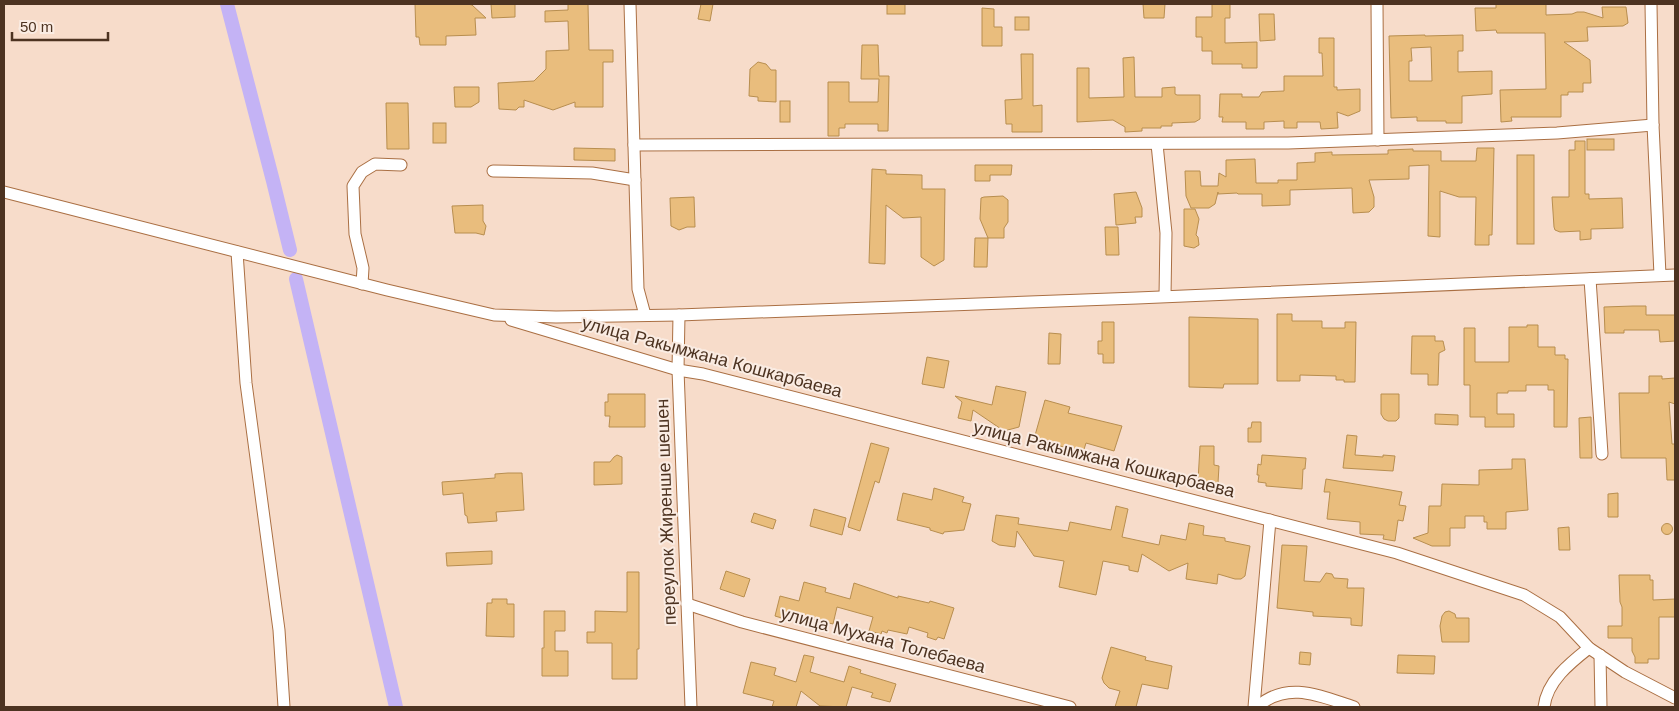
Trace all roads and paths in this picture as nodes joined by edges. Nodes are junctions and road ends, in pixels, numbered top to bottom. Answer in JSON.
{"nodes":[{"id":1,"x":630,"y":4,"type":"edge"},
{"id":2,"x":1377,"y":4,"type":"edge"},
{"id":3,"x":1651,"y":4,"type":"edge"},
{"id":4,"x":1653,"y":125,"type":"junction"},
{"id":5,"x":1378,"y":140,"type":"junction"},
{"id":6,"x":1157,"y":144,"type":"junction"},
{"id":7,"x":634,"y":145,"type":"junction"},
{"id":8,"x":402,"y":164,"type":"dead end"},
{"id":9,"x":493,"y":171,"type":"dead end"},
{"id":10,"x":635,"y":180,"type":"junction"},
{"id":11,"x":4,"y":192,"type":"edge"},
{"id":12,"x":237,"y":252,"type":"junction"},
{"id":13,"x":1660,"y":275,"type":"junction"},
{"id":14,"x":1675,"y":275,"type":"edge"},
{"id":15,"x":1590,"y":279,"type":"junction"},
{"id":16,"x":362,"y":284,"type":"junction"},
{"id":17,"x":1165,"y":296,"type":"junction"},
{"id":18,"x":678,"y":314,"type":"junction"},
{"id":19,"x":494,"y":315,"type":"junction"},
{"id":20,"x":644,"y":315,"type":"junction"},
{"id":21,"x":678,"y":370,"type":"junction"},
{"id":22,"x":1602,"y":454,"type":"dead end"},
{"id":23,"x":1270,"y":520,"type":"junction"},
{"id":24,"x":687,"y":604,"type":"junction"},
{"id":25,"x":1589,"y":648,"type":"junction"},
{"id":26,"x":1600,"y":655,"type":"junction"},
{"id":27,"x":1675,"y":698,"type":"edge"},
{"id":28,"x":284,"y":707,"type":"edge"},
{"id":29,"x":691,"y":707,"type":"edge"},
{"id":30,"x":1070,"y":707,"type":"edge"},
{"id":31,"x":1255,"y":707,"type":"edge"},
{"id":32,"x":1354,"y":707,"type":"edge"},
{"id":33,"x":1536,"y":707,"type":"edge"},
{"id":34,"x":1544,"y":707,"type":"edge"},
{"id":35,"x":1601,"y":707,"type":"edge"}],
"edges":[{"from":1,"to":7,"type":"street"},
{"from":2,"to":5,"type":"street"},
{"from":3,"to":4,"type":"street"},
{"from":4,"to":5,"type":"street"},
{"from":4,"to":13,"type":"street"},
{"from":5,"to":6,"type":"street"},
{"from":6,"to":7,"type":"street"},
{"from":6,"to":17,"type":"street"},
{"from":7,"to":10,"type":"street"},
{"from":8,"to":16,"type":"street"},
{"from":9,"to":10,"type":"street"},
{"from":10,"to":20,"type":"street"},
{"from":11,"to":12,"type":"street"},
{"from":12,"to":16,"type":"street"},
{"from":12,"to":28,"type":"street"},
{"from":13,"to":14,"type":"street"},
{"from":13,"to":15,"type":"street"},
{"from":15,"to":17,"type":"street"},
{"from":15,"to":22,"type":"street"},
{"from":16,"to":19,"type":"street"},
{"from":17,"to":18,"type":"street"},
{"from":18,"to":20,"type":"street"},
{"from":18,"to":21,"type":"street","name":"переулок Жиренше шешен"},
{"from":19,"to":20,"type":"street"},
{"from":19,"to":21,"type":"street","name":"улица Ракымжана Кошкарбаева"},
{"from":21,"to":23,"type":"street","name":"улица Ракымжана Кошкарбаева"},
{"from":21,"to":24,"type":"street","name":"переулок Жиренше шешен"},
{"from":23,"to":25,"type":"street","name":"улица Ракымжана Кошкарбаева"},
{"from":23,"to":31,"type":"street"},
{"from":24,"to":29,"type":"street","name":"переулок Жиренше шешен"},
{"from":24,"to":30,"type":"street","name":"улица Мухана Толебаева"},
{"from":25,"to":26,"type":"street","name":"улица Ракымжана Кошкарбаева"},
{"from":25,"to":34,"type":"street"},
{"from":26,"to":27,"type":"street","name":"улица Ракымжана Кошкарбаева"},
{"from":26,"to":35,"type":"street"},
{"from":31,"to":32,"type":"street"},
{"from":33,"to":34,"type":"street"}]}
